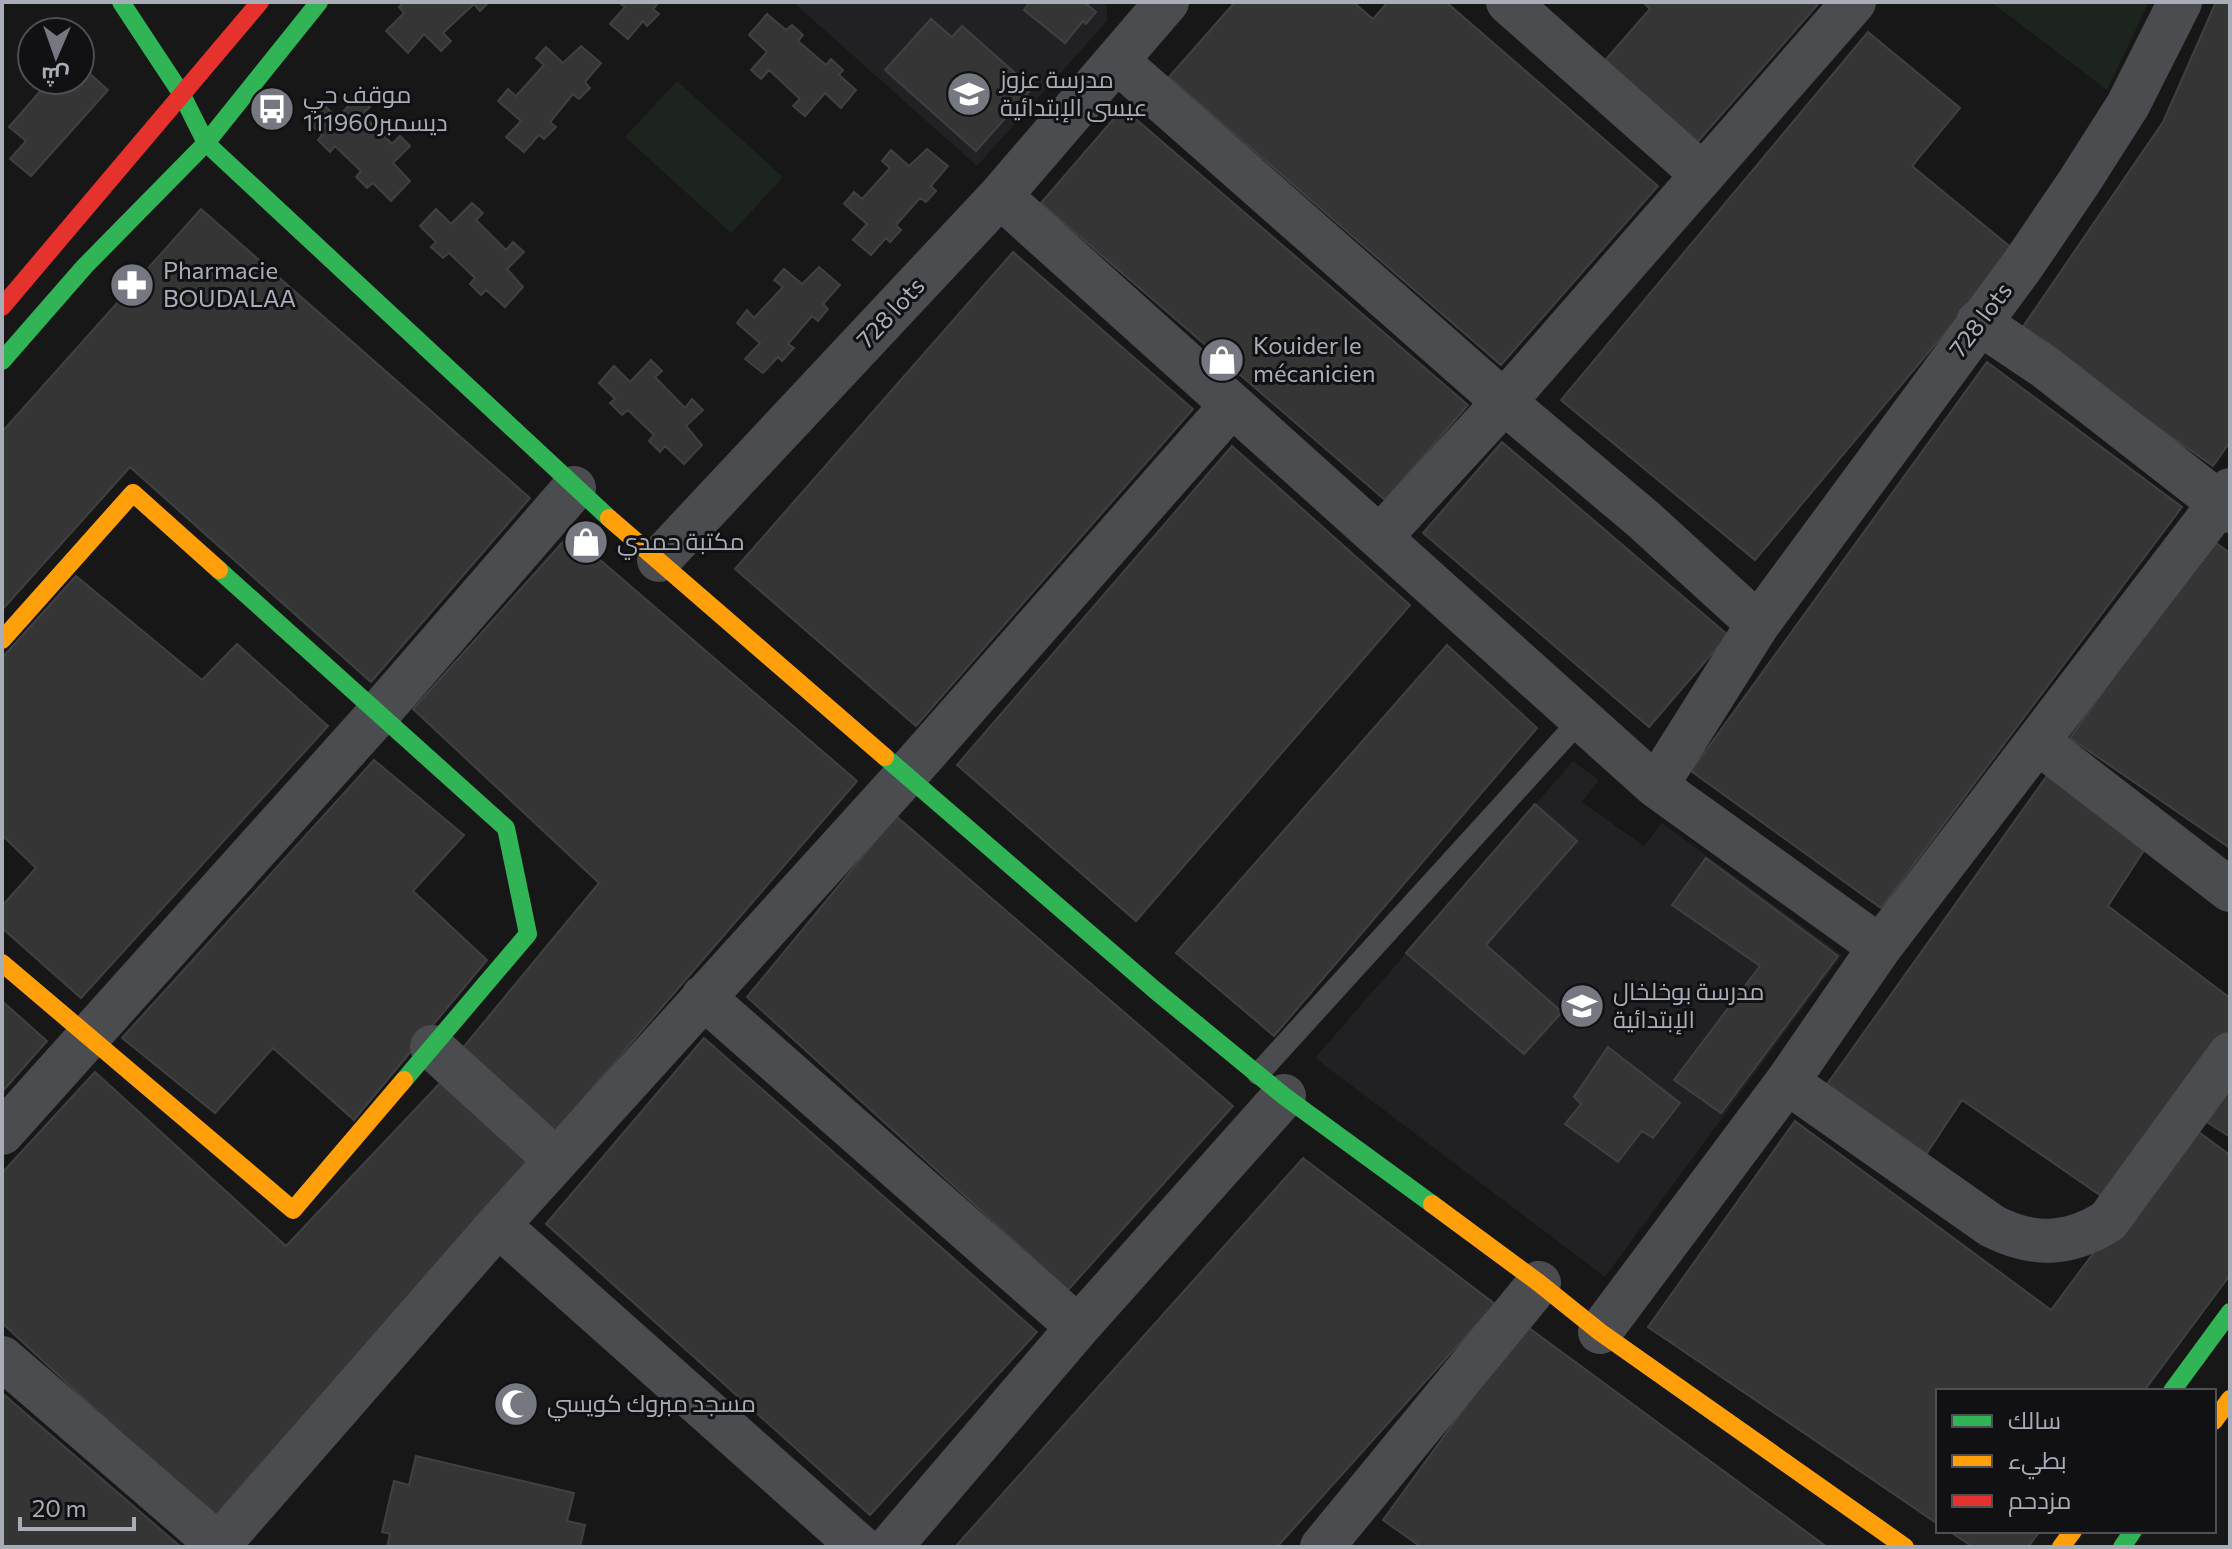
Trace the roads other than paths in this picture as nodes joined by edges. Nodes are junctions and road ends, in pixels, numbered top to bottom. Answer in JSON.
{"nodes":[{"id":1,"x":121,"y":2,"type":"edge"},
{"id":2,"x":260,"y":2,"type":"edge"},
{"id":3,"x":319,"y":2,"type":"edge"},
{"id":4,"x":1167,"y":2,"type":"edge"},
{"id":5,"x":1508,"y":2,"type":"edge"},
{"id":6,"x":1854,"y":2,"type":"edge"},
{"id":7,"x":2180,"y":2,"type":"edge"},
{"id":8,"x":1117,"y":61,"type":"junction"},
{"id":9,"x":181,"y":93,"type":"junction"},
{"id":10,"x":206,"y":143,"type":"junction"},
{"id":11,"x":1702,"y":174,"type":"junction"},
{"id":12,"x":1000,"y":196,"type":"junction"},
{"id":13,"x":2,"y":307,"type":"edge"},
{"id":14,"x":1978,"y":322,"type":"junction"},
{"id":15,"x":2,"y":361,"type":"edge"},
{"id":16,"x":1504,"y":402,"type":"junction"},
{"id":17,"x":1231,"y":406,"type":"junction"},
{"id":18,"x":574,"y":488,"type":"junction"},
{"id":19,"x":2227,"y":501,"type":"edge"},
{"id":20,"x":1380,"y":537,"type":"junction"},
{"id":21,"x":659,"y":560,"type":"junction"},
{"id":22,"x":1758,"y":624,"type":"junction"},
{"id":23,"x":2,"y":640,"type":"edge"},
{"id":24,"x":378,"y":714,"type":"junction"},
{"id":25,"x":1582,"y":718,"type":"junction"},
{"id":26,"x":2038,"y":742,"type":"junction"},
{"id":27,"x":906,"y":775,"type":"junction"},
{"id":28,"x":1656,"y":786,"type":"junction"},
{"id":29,"x":2230,"y":890,"type":"edge"},
{"id":30,"x":1880,"y":947,"type":"junction"},
{"id":31,"x":2,"y":963,"type":"edge"},
{"id":32,"x":703,"y":997,"type":"junction"},
{"id":33,"x":87,"y":1037,"type":"junction"},
{"id":34,"x":432,"y":1047,"type":"junction"},
{"id":35,"x":2230,"y":1054,"type":"edge"},
{"id":36,"x":1787,"y":1082,"type":"junction"},
{"id":37,"x":1271,"y":1085,"type":"junction"},
{"id":38,"x":2,"y":1133,"type":"edge"},
{"id":39,"x":556,"y":1160,"type":"junction"},
{"id":40,"x":498,"y":1225,"type":"junction"},
{"id":41,"x":1539,"y":1283,"type":"junction"},
{"id":42,"x":2230,"y":1312,"type":"edge"},
{"id":43,"x":1078,"y":1327,"type":"junction"},
{"id":44,"x":1600,"y":1332,"type":"junction"},
{"id":45,"x":2,"y":1358,"type":"edge"},
{"id":46,"x":2173,"y":1389,"type":"edge"},
{"id":47,"x":2230,"y":1399,"type":"edge"},
{"id":48,"x":2216,"y":1418,"type":"edge"},
{"id":49,"x":1345,"y":1540,"type":"edge"},
{"id":50,"x":219,"y":1546,"type":"edge"},
{"id":51,"x":860,"y":1547,"type":"edge"},
{"id":52,"x":890,"y":1547,"type":"edge"},
{"id":53,"x":1905,"y":1547,"type":"edge"}],
"edges":[{"from":1,"to":9,"type":"street"},
{"from":2,"to":9,"type":"street"},
{"from":3,"to":10,"type":"street"},
{"from":4,"to":8,"type":"street","name":"728 lots"},
{"from":5,"to":11,"type":"street"},
{"from":6,"to":11,"type":"street"},
{"from":7,"to":14,"type":"street","name":"728 lots"},
{"from":8,"to":12,"type":"street","name":"728 lots"},
{"from":8,"to":16,"type":"street"},
{"from":9,"to":10,"type":"street"},
{"from":9,"to":13,"type":"street"},
{"from":10,"to":15,"type":"street"},
{"from":10,"to":18,"type":"street"},
{"from":11,"to":16,"type":"street"},
{"from":12,"to":17,"type":"street"},
{"from":12,"to":21,"type":"street","name":"728 lots"},
{"from":14,"to":19,"type":"street"},
{"from":14,"to":22,"type":"street","name":"728 lots"},
{"from":16,"to":20,"type":"street"},
{"from":16,"to":22,"type":"street"},
{"from":17,"to":20,"type":"street"},
{"from":17,"to":27,"type":"street"},
{"from":18,"to":21,"type":"street"},
{"from":18,"to":24,"type":"street"},
{"from":19,"to":26,"type":"street"},
{"from":20,"to":25,"type":"street"},
{"from":21,"to":27,"type":"street"},
{"from":22,"to":28,"type":"street","name":"728 lots"},
{"from":23,"to":24,"type":"street"},
{"from":24,"to":33,"type":"street"},
{"from":24,"to":34,"type":"street"},
{"from":25,"to":28,"type":"street"},
{"from":25,"to":37,"type":"lane"},
{"from":26,"to":29,"type":"street"},
{"from":26,"to":30,"type":"street"},
{"from":27,"to":32,"type":"street"},
{"from":27,"to":37,"type":"street"},
{"from":28,"to":30,"type":"street"},
{"from":30,"to":36,"type":"street"},
{"from":31,"to":33,"type":"street"},
{"from":32,"to":39,"type":"street"},
{"from":32,"to":43,"type":"street"},
{"from":33,"to":34,"type":"street"},
{"from":33,"to":38,"type":"street"},
{"from":34,"to":39,"type":"street"},
{"from":35,"to":36,"type":"street"},
{"from":36,"to":44,"type":"street"},
{"from":37,"to":41,"type":"street"},
{"from":37,"to":43,"type":"street"},
{"from":39,"to":40,"type":"street"},
{"from":40,"to":50,"type":"street"},
{"from":40,"to":51,"type":"street"},
{"from":41,"to":44,"type":"street"},
{"from":41,"to":49,"type":"street"},
{"from":42,"to":46,"type":"street"},
{"from":43,"to":52,"type":"street"},
{"from":44,"to":53,"type":"street"},
{"from":45,"to":50,"type":"street"},
{"from":47,"to":48,"type":"street"}]}
